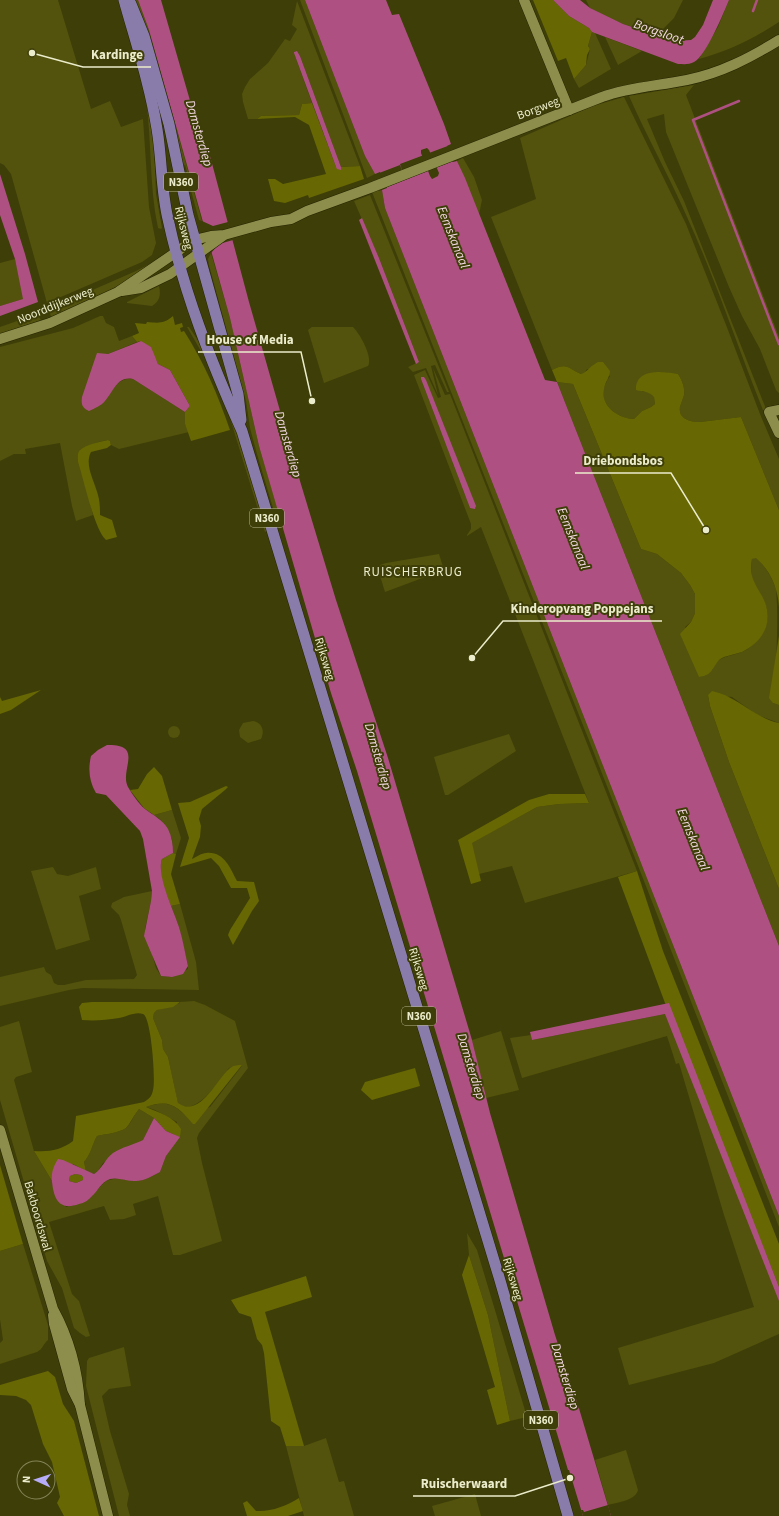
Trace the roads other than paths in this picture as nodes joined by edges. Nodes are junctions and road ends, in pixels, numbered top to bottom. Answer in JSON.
{"nodes":[{"id":1,"x":124,"y":0,"type":"edge"},
{"id":2,"x":129,"y":0,"type":"edge"},
{"id":3,"x":524,"y":0,"type":"edge"},
{"id":4,"x":779,"y":40,"type":"edge"},
{"id":5,"x":137,"y":78,"type":"dead end"},
{"id":6,"x":150,"y":92,"type":"junction"},
{"id":7,"x":569,"y":110,"type":"junction"},
{"id":8,"x":194,"y":240,"type":"junction"},
{"id":9,"x":208,"y":241,"type":"junction"},
{"id":10,"x":176,"y":252,"type":"junction"},
{"id":11,"x":198,"y":253,"type":"junction"},
{"id":12,"x":180,"y":266,"type":"junction"},
{"id":13,"x":118,"y":292,"type":"junction"},
{"id":14,"x":0,"y":339,"type":"edge"},
{"id":15,"x":774,"y":411,"type":"edge"},
{"id":16,"x":242,"y":431,"type":"junction"},
{"id":17,"x":779,"y":433,"type":"edge"},
{"id":18,"x":0,"y":1130,"type":"edge"},
{"id":19,"x":108,"y":1516,"type":"edge"},
{"id":20,"x":568,"y":1516,"type":"edge"}],
"edges":[{"from":1,"to":6,"type":"main road","name":"Rijksweg","number":"N360"},
{"from":2,"to":8,"type":"main road","name":"Rijksweg","number":"N360"},
{"from":3,"to":7,"type":"main road"},
{"from":4,"to":7,"type":"main road","name":"Borgweg"},
{"from":5,"to":6,"type":"main road"},
{"from":6,"to":10,"type":"main road","name":"Rijksweg","number":"N360"},
{"from":7,"to":9,"type":"main road","name":"Borgweg"},
{"from":8,"to":9,"type":"main road","name":"Borgweg"},
{"from":8,"to":10,"type":"main road","name":"Noorddijkerweg"},
{"from":8,"to":11,"type":"main road","name":"Rijksweg","number":"N360"},
{"from":9,"to":11,"type":"main road"},
{"from":10,"to":12,"type":"main road","name":"Rijksweg","number":"N360"},
{"from":10,"to":13,"type":"main road","name":"Noorddijkerweg"},
{"from":11,"to":12,"type":"main road"},
{"from":11,"to":16,"type":"main road","name":"Rijksweg","number":"N360"},
{"from":12,"to":13,"type":"main road","name":"Noorddijkerweg"},
{"from":12,"to":16,"type":"main road","name":"Rijksweg","number":"N360"},
{"from":13,"to":14,"type":"main road","name":"Noorddijkerweg"},
{"from":15,"to":17,"type":"main road"},
{"from":16,"to":20,"type":"main road","name":"Rijksweg","number":"N360"},
{"from":18,"to":19,"type":"main road","name":"Bakboordswal"}]}
